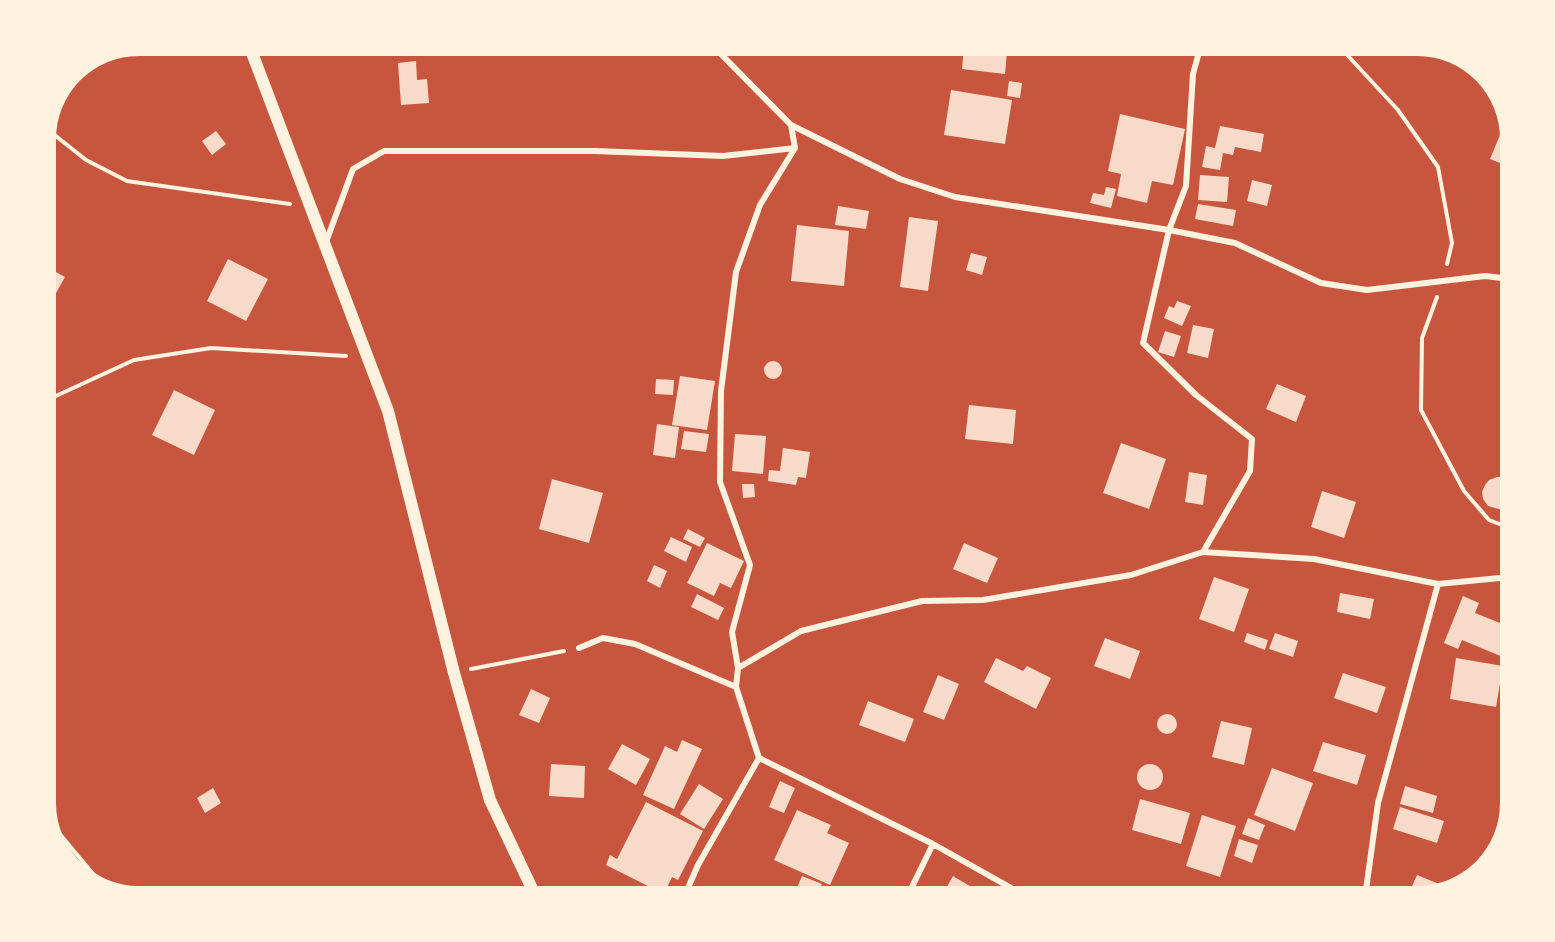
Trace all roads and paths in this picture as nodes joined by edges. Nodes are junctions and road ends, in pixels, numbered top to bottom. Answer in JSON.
{"nodes":[{"id":1,"x":253,"y":56,"type":"edge"},
{"id":2,"x":723,"y":56,"type":"edge"},
{"id":3,"x":1198,"y":56,"type":"edge"},
{"id":4,"x":791,"y":125,"type":"junction"},
{"id":5,"x":56,"y":136,"type":"edge"},
{"id":6,"x":795,"y":148,"type":"junction"},
{"id":7,"x":311,"y":207,"type":"junction"},
{"id":8,"x":1169,"y":230,"type":"junction"},
{"id":9,"x":325,"y":246,"type":"junction"},
{"id":10,"x":1499,"y":278,"type":"edge"},
{"id":11,"x":367,"y":357,"type":"junction"},
{"id":12,"x":56,"y":396,"type":"edge"},
{"id":13,"x":1203,"y":552,"type":"junction"},
{"id":14,"x":1500,"y":578,"type":"edge"},
{"id":15,"x":1438,"y":584,"type":"junction"},
{"id":16,"x":579,"y":648,"type":"joint"},
{"id":17,"x":738,"y":668,"type":"junction"},
{"id":18,"x":454,"y":673,"type":"junction"},
{"id":19,"x":736,"y":687,"type":"junction"},
{"id":20,"x":759,"y":758,"type":"junction"},
{"id":21,"x":64,"y":839,"type":"edge"},
{"id":22,"x":933,"y":843,"type":"junction"},
{"id":23,"x":90,"y":870,"type":"edge"},
{"id":24,"x":531,"y":886,"type":"edge"},
{"id":25,"x":689,"y":886,"type":"edge"},
{"id":26,"x":912,"y":886,"type":"edge"},
{"id":27,"x":1008,"y":886,"type":"edge"},
{"id":28,"x":1367,"y":886,"type":"edge"}],
"edges":[{"from":1,"to":7,"type":"main road"},
{"from":2,"to":4,"type":"street"},
{"from":3,"to":8,"type":"street"},
{"from":4,"to":6,"type":"street"},
{"from":4,"to":8,"type":"street"},
{"from":5,"to":7,"type":"path"},
{"from":6,"to":9,"type":"street"},
{"from":6,"to":17,"type":"street"},
{"from":7,"to":9,"type":"main road"},
{"from":8,"to":10,"type":"street"},
{"from":8,"to":13,"type":"street"},
{"from":9,"to":11,"type":"main road"},
{"from":11,"to":12,"type":"path"},
{"from":11,"to":18,"type":"main road"},
{"from":13,"to":15,"type":"street"},
{"from":13,"to":17,"type":"street"},
{"from":14,"to":15,"type":"street"},
{"from":15,"to":28,"type":"street"},
{"from":16,"to":18,"type":"path"},
{"from":16,"to":19,"type":"street"},
{"from":17,"to":19,"type":"street"},
{"from":18,"to":24,"type":"main road"},
{"from":19,"to":20,"type":"street"},
{"from":20,"to":22,"type":"street"},
{"from":20,"to":25,"type":"street"},
{"from":21,"to":23,"type":"path"},
{"from":22,"to":26,"type":"street"},
{"from":22,"to":27,"type":"street"}]}
